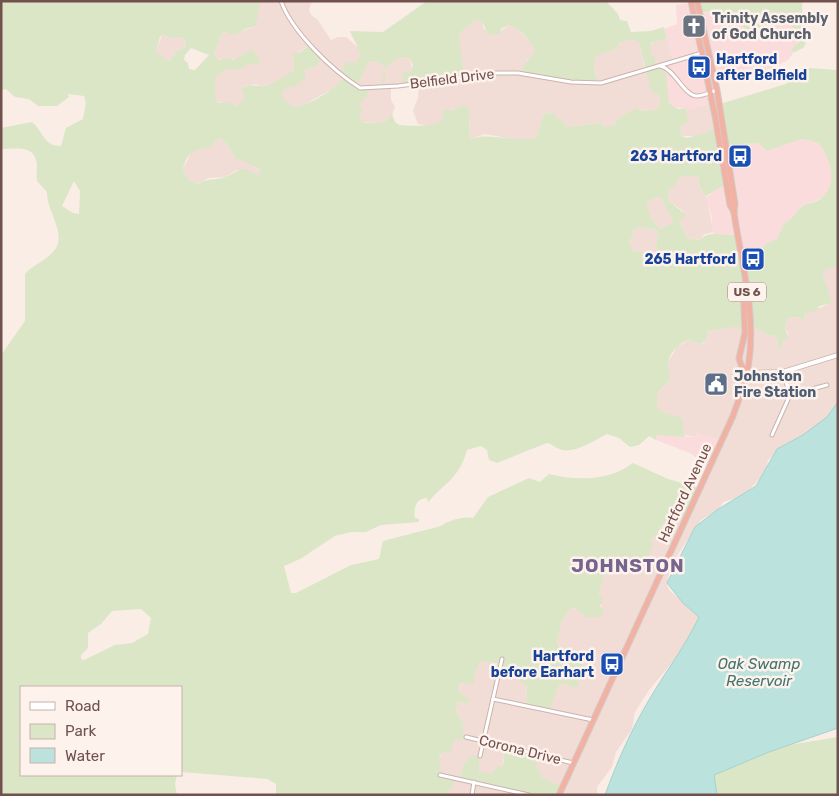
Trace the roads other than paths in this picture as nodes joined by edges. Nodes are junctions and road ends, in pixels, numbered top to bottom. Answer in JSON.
{"nodes":[{"id":1,"x":281,"y":1,"type":"edge"},
{"id":2,"x":691,"y":1,"type":"edge"},
{"id":3,"x":697,"y":1,"type":"edge"},
{"id":4,"x":702,"y":53,"type":"junction"},
{"id":5,"x":660,"y":66,"type":"junction"},
{"id":6,"x":717,"y":90,"type":"junction"},
{"id":7,"x":710,"y":92,"type":"junction"},
{"id":8,"x":734,"y":213,"type":"junction"},
{"id":9,"x":743,"y":270,"type":"junction"},
{"id":10,"x":838,"y":355,"type":"edge"},
{"id":11,"x":747,"y":372,"type":"junction"},
{"id":12,"x":783,"y":372,"type":"junction"},
{"id":13,"x":827,"y":385,"type":"dead end"},
{"id":14,"x":790,"y":395,"type":"junction"},
{"id":15,"x":772,"y":435,"type":"dead end"},
{"id":16,"x":502,"y":659,"type":"dead end"},
{"id":17,"x":493,"y":699,"type":"junction"},
{"id":18,"x":594,"y":720,"type":"junction"},
{"id":19,"x":466,"y":737,"type":"dead end"},
{"id":20,"x":483,"y":742,"type":"junction"},
{"id":21,"x":480,"y":756,"type":"dead end"},
{"id":22,"x":574,"y":763,"type":"junction"},
{"id":23,"x":440,"y":775,"type":"dead end"},
{"id":24,"x":474,"y":782,"type":"junction"},
{"id":25,"x":472,"y":795,"type":"edge"},
{"id":26,"x":529,"y":795,"type":"edge"},
{"id":27,"x":559,"y":795,"type":"edge"}],
"edges":[{"from":1,"to":5,"type":"street","name":"Belfield Drive"},
{"from":2,"to":4,"type":"highway","name":"Hartford Avenue","number":"US 6"},
{"from":3,"to":6,"type":"highway","name":"Hartford Avenue","number":"US 6"},
{"from":4,"to":5,"type":"street","name":"Belfield Drive"},
{"from":4,"to":7,"type":"highway","name":"Hartford Avenue","number":"US 6"},
{"from":5,"to":7,"type":"street"},
{"from":6,"to":7,"type":"street"},
{"from":6,"to":8,"type":"highway","name":"Hartford Avenue","number":"US 6"},
{"from":7,"to":8,"type":"highway","name":"Hartford Avenue","number":"US 6"},
{"from":8,"to":9,"type":"highway","name":"Hartford Avenue","number":"US 6"},
{"from":9,"to":11,"type":"highway","name":"Hartford Avenue","number":"US 6"},
{"from":9,"to":11,"type":"highway"},
{"from":10,"to":12,"type":"street"},
{"from":11,"to":12,"type":"street"},
{"from":11,"to":18,"type":"highway","name":"Hartford Avenue","number":"US 6"},
{"from":12,"to":14,"type":"street"},
{"from":13,"to":14,"type":"street"},
{"from":14,"to":15,"type":"street"},
{"from":16,"to":17,"type":"street"},
{"from":17,"to":18,"type":"street"},
{"from":17,"to":20,"type":"street"},
{"from":18,"to":22,"type":"highway","name":"Hartford Avenue","number":"US 6"},
{"from":19,"to":20,"type":"street","name":"Corona Drive"},
{"from":20,"to":21,"type":"street"},
{"from":20,"to":22,"type":"street","name":"Corona Drive"},
{"from":22,"to":27,"type":"highway","name":"Hartford Avenue","number":"US 6"},
{"from":23,"to":24,"type":"street"},
{"from":24,"to":25,"type":"street"},
{"from":24,"to":26,"type":"street"}]}
